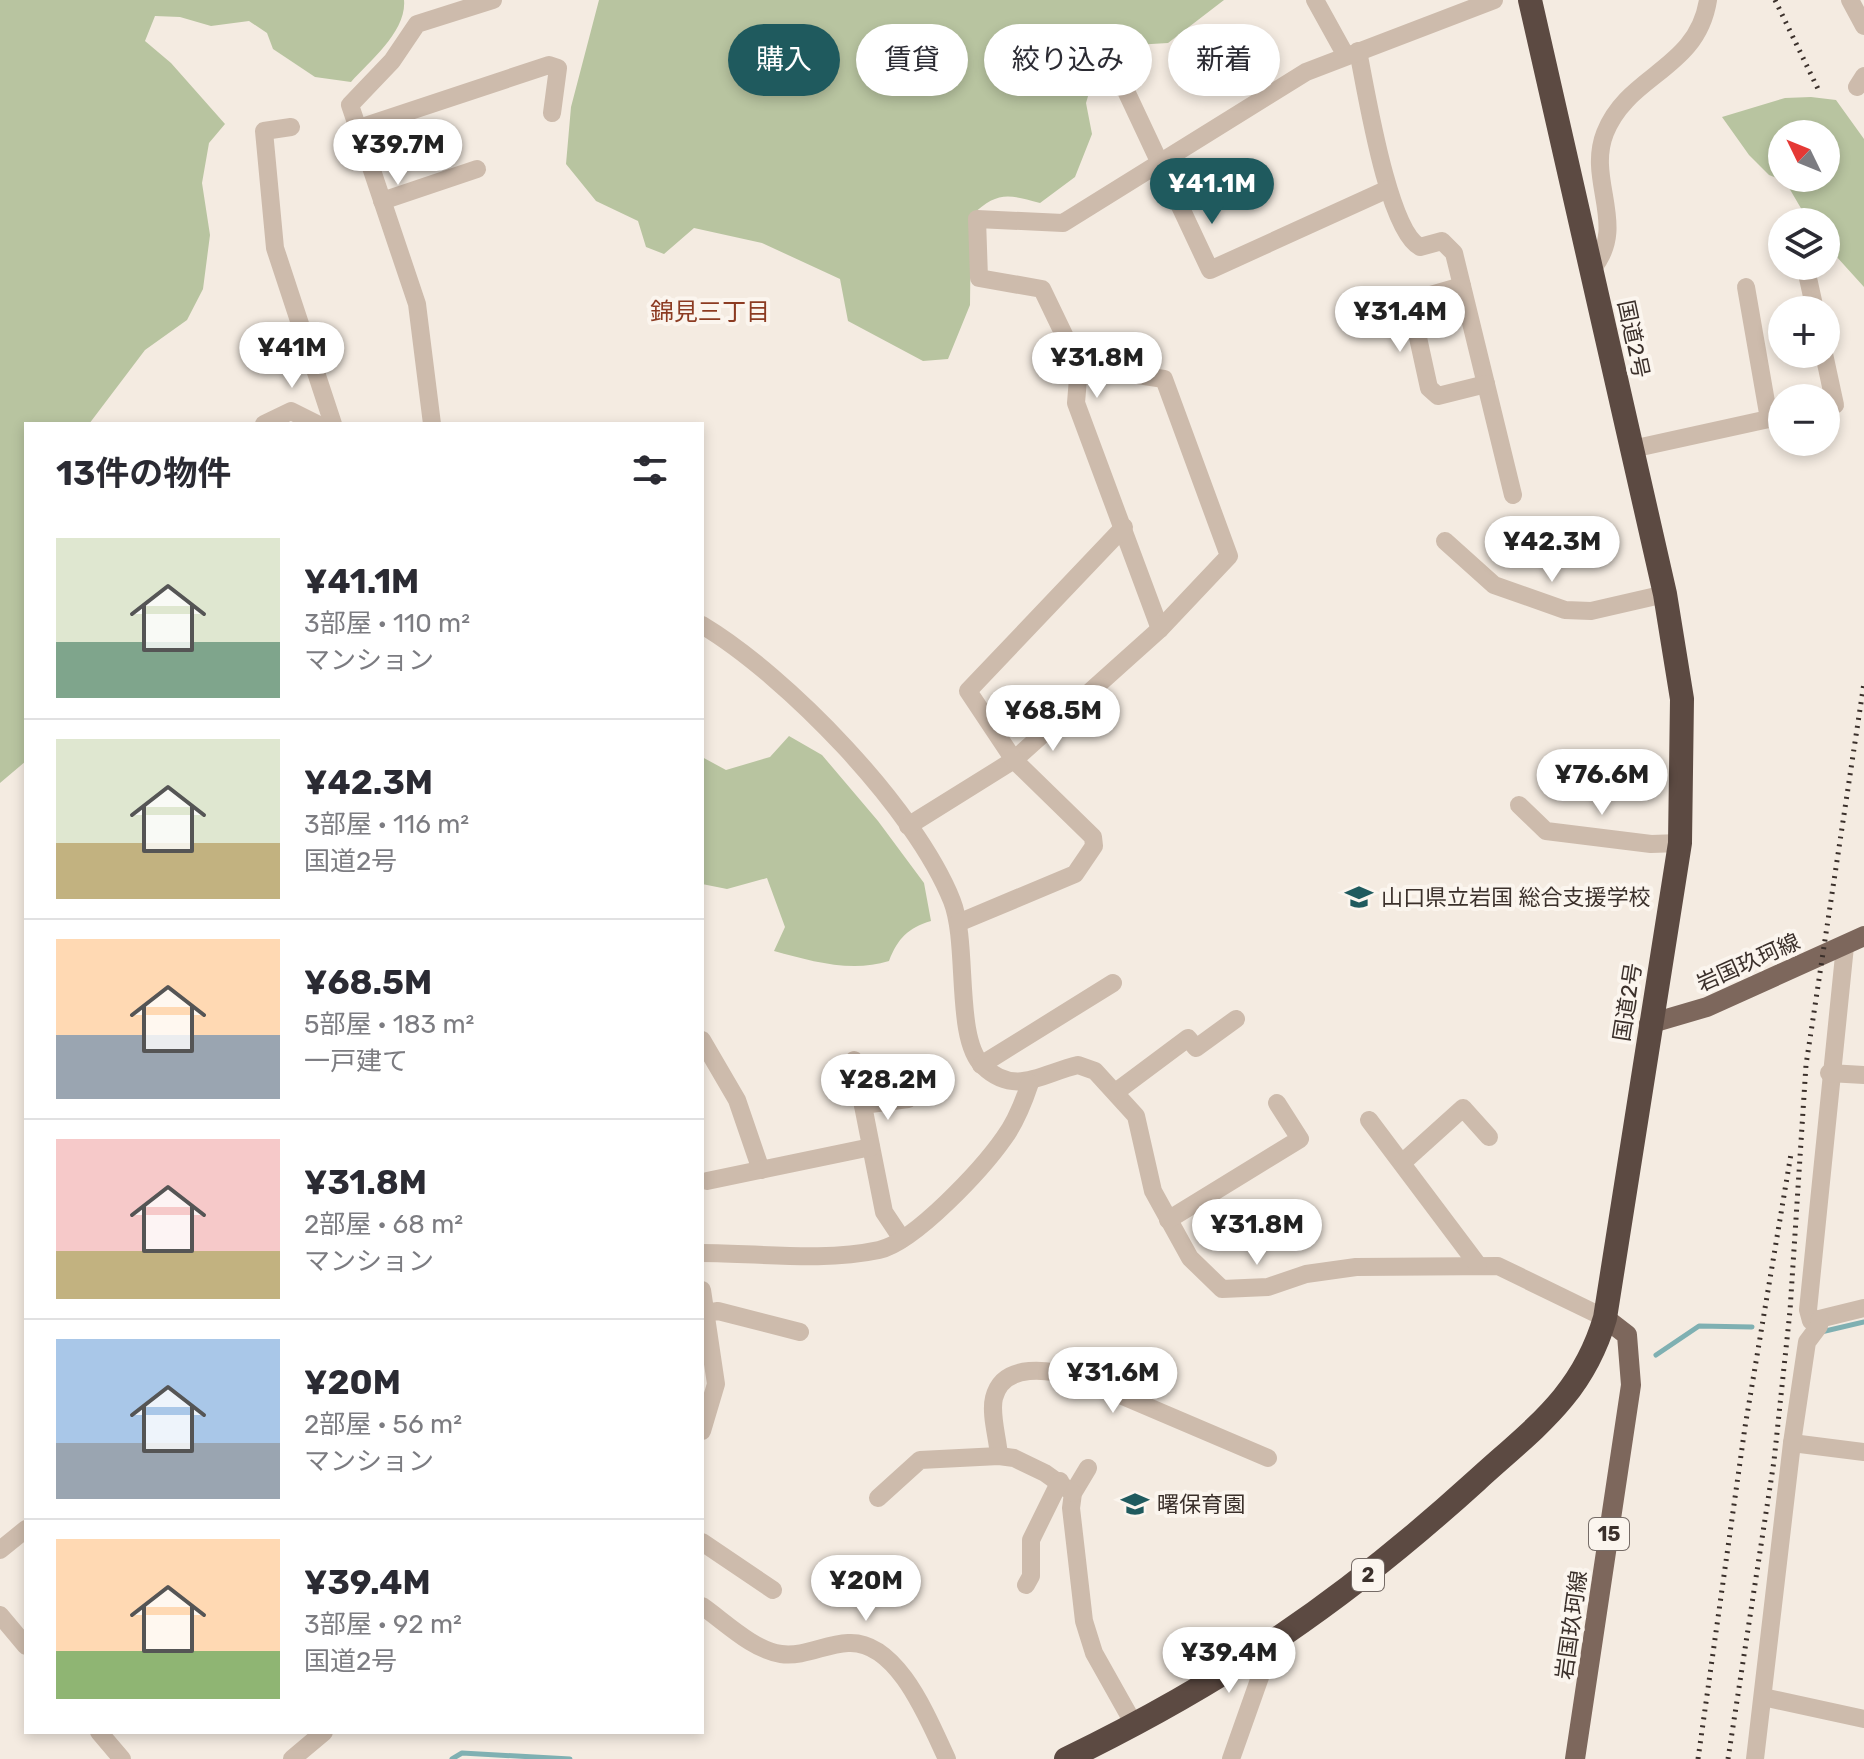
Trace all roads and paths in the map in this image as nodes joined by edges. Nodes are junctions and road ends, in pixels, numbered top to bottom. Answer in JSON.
{"nodes":[{"id":1,"x":493,"y":0,"type":"edge"},
{"id":2,"x":1315,"y":0,"type":"edge"},
{"id":3,"x":1494,"y":0,"type":"edge"},
{"id":4,"x":1530,"y":0,"type":"edge"},
{"id":5,"x":1708,"y":0,"type":"edge"},
{"id":6,"x":1850,"y":0,"type":"edge"},
{"id":7,"x":1864,"y":26,"type":"edge"},
{"id":8,"x":1352,"y":53,"type":"junction"},
{"id":9,"x":1128,"y":96,"type":"edge"},
{"id":10,"x":552,"y":113,"type":"dead end"},
{"id":11,"x":291,"y":127,"type":"dead end"},
{"id":12,"x":356,"y":129,"type":"junction"},
{"id":13,"x":1158,"y":163,"type":"junction"},
{"id":14,"x":477,"y":169,"type":"dead end"},
{"id":15,"x":1388,"y":189,"type":"junction"},
{"id":16,"x":382,"y":201,"type":"junction"},
{"id":17,"x":1592,"y":269,"type":"junction"},
{"id":18,"x":1462,"y":286,"type":"junction"},
{"id":19,"x":1746,"y":287,"type":"dead end"},
{"id":20,"x":1079,"y":366,"type":"junction"},
{"id":21,"x":1486,"y":384,"type":"junction"},
{"id":22,"x":1768,"y":384,"type":"edge"},
{"id":23,"x":1768,"y":420,"type":"edge"},
{"id":24,"x":268,"y":422,"type":"edge"},
{"id":25,"x":313,"y":422,"type":"edge"},
{"id":26,"x":332,"y":422,"type":"edge"},
{"id":27,"x":432,"y":422,"type":"edge"},
{"id":28,"x":1632,"y":449,"type":"junction"},
{"id":29,"x":1513,"y":495,"type":"dead end"},
{"id":30,"x":1124,"y":527,"type":"junction"},
{"id":31,"x":1445,"y":541,"type":"dead end"},
{"id":32,"x":1665,"y":594,"type":"junction"},
{"id":33,"x":704,"y":626,"type":"edge"},
{"id":34,"x":1160,"y":629,"type":"junction"},
{"id":35,"x":1014,"y":760,"type":"junction"},
{"id":36,"x":1519,"y":805,"type":"dead end"},
{"id":37,"x":908,"y":826,"type":"junction"},
{"id":38,"x":1680,"y":843,"type":"junction"},
{"id":39,"x":958,"y":923,"type":"junction"},
{"id":40,"x":1864,"y":936,"type":"edge"},
{"id":41,"x":1845,"y":946,"type":"junction"},
{"id":42,"x":1113,"y":983,"type":"dead end"},
{"id":43,"x":1236,"y":1019,"type":"dead end"},
{"id":44,"x":1649,"y":1024,"type":"junction"},
{"id":45,"x":704,"y":1043,"type":"edge"},
{"id":46,"x":854,"y":1060,"type":"dead end"},
{"id":47,"x":981,"y":1065,"type":"junction"},
{"id":48,"x":1829,"y":1073,"type":"junction"},
{"id":49,"x":1864,"y":1075,"type":"edge"},
{"id":50,"x":1030,"y":1083,"type":"junction"},
{"id":51,"x":1117,"y":1091,"type":"junction"},
{"id":52,"x":908,"y":1099,"type":"dead end"},
{"id":53,"x":1277,"y":1103,"type":"dead end"},
{"id":54,"x":863,"y":1105,"type":"junction"},
{"id":55,"x":1369,"y":1120,"type":"dead end"},
{"id":56,"x":1489,"y":1137,"type":"dead end"},
{"id":57,"x":871,"y":1147,"type":"junction"},
{"id":58,"x":1402,"y":1163,"type":"junction"},
{"id":59,"x":761,"y":1170,"type":"junction"},
{"id":60,"x":707,"y":1181,"type":"dead end"},
{"id":61,"x":1168,"y":1220,"type":"junction"},
{"id":62,"x":902,"y":1239,"type":"junction"},
{"id":63,"x":704,"y":1253,"type":"edge"},
{"id":64,"x":1478,"y":1265,"type":"junction"},
{"id":65,"x":704,"y":1305,"type":"edge"},
{"id":66,"x":1864,"y":1308,"type":"edge"},
{"id":67,"x":705,"y":1313,"type":"junction"},
{"id":68,"x":1605,"y":1318,"type":"junction"},
{"id":69,"x":1819,"y":1322,"type":"junction"},
{"id":70,"x":800,"y":1332,"type":"dead end"},
{"id":71,"x":704,"y":1424,"type":"edge"},
{"id":72,"x":1792,"y":1443,"type":"junction"},
{"id":73,"x":1864,"y":1452,"type":"edge"},
{"id":74,"x":999,"y":1456,"type":"junction"},
{"id":75,"x":1268,"y":1458,"type":"dead end"},
{"id":76,"x":1088,"y":1468,"type":"dead end"},
{"id":77,"x":1067,"y":1487,"type":"junction"},
{"id":78,"x":878,"y":1498,"type":"dead end"},
{"id":79,"x":24,"y":1531,"type":"edge"},
{"id":80,"x":704,"y":1543,"type":"edge"},
{"id":81,"x":0,"y":1550,"type":"edge"},
{"id":82,"x":1026,"y":1585,"type":"dead end"},
{"id":83,"x":773,"y":1590,"type":"dead end"},
{"id":84,"x":704,"y":1607,"type":"edge"},
{"id":85,"x":2,"y":1623,"type":"edge"},
{"id":86,"x":24,"y":1644,"type":"edge"},
{"id":87,"x":1271,"y":1646,"type":"junction"},
{"id":88,"x":1763,"y":1697,"type":"junction"},
{"id":89,"x":1864,"y":1719,"type":"edge"},
{"id":90,"x":1135,"y":1726,"type":"junction"},
{"id":91,"x":101,"y":1734,"type":"edge"},
{"id":92,"x":322,"y":1734,"type":"edge"},
{"id":93,"x":122,"y":1759,"type":"edge"},
{"id":94,"x":292,"y":1759,"type":"edge"},
{"id":95,"x":947,"y":1759,"type":"edge"},
{"id":96,"x":1066,"y":1759,"type":"edge"},
{"id":97,"x":1231,"y":1759,"type":"edge"},
{"id":98,"x":1575,"y":1759,"type":"edge"},
{"id":99,"x":1755,"y":1759,"type":"edge"}],
"edges":[{"from":1,"to":12,"type":"street"},
{"from":2,"to":8,"type":"street"},
{"from":3,"to":8,"type":"street"},
{"from":4,"to":17,"type":"highway","name":"国道2号","number":"2"},
{"from":5,"to":17,"type":"street"},
{"from":6,"to":7,"type":"street"},
{"from":8,"to":13,"type":"street"},
{"from":8,"to":15,"type":"street"},
{"from":9,"to":13,"type":"street"},
{"from":10,"to":12,"type":"street"},
{"from":11,"to":26,"type":"street"},
{"from":12,"to":16,"type":"street"},
{"from":13,"to":15,"type":"street"},
{"from":13,"to":20,"type":"street"},
{"from":14,"to":16,"type":"street"},
{"from":15,"to":18,"type":"street"},
{"from":16,"to":27,"type":"street"},
{"from":17,"to":28,"type":"highway","name":"国道2号","number":"2"},
{"from":18,"to":21,"type":"street"},
{"from":18,"to":21,"type":"street"},
{"from":19,"to":22,"type":"street"},
{"from":20,"to":30,"type":"street"},
{"from":20,"to":34,"type":"street"},
{"from":21,"to":29,"type":"street"},
{"from":23,"to":28,"type":"street"},
{"from":24,"to":25,"type":"street"},
{"from":28,"to":32,"type":"highway","name":"国道2号","number":"2"},
{"from":30,"to":34,"type":"street"},
{"from":30,"to":35,"type":"street"},
{"from":31,"to":32,"type":"street"},
{"from":32,"to":38,"type":"highway","name":"国道2号","number":"2"},
{"from":33,"to":37,"type":"street"},
{"from":34,"to":35,"type":"street"},
{"from":35,"to":37,"type":"street"},
{"from":35,"to":39,"type":"street"},
{"from":36,"to":38,"type":"street"},
{"from":37,"to":39,"type":"street"},
{"from":38,"to":44,"type":"highway","name":"国道2号","number":"2"},
{"from":39,"to":47,"type":"street"},
{"from":40,"to":41,"type":"main road","name":"岩国玖珂線"},
{"from":41,"to":44,"type":"main road","name":"岩国玖珂線"},
{"from":41,"to":48,"type":"street"},
{"from":42,"to":47,"type":"street"},
{"from":43,"to":51,"type":"street"},
{"from":44,"to":68,"type":"highway","name":"国道2号","number":"2"},
{"from":45,"to":59,"type":"street"},
{"from":46,"to":54,"type":"street"},
{"from":47,"to":50,"type":"street"},
{"from":48,"to":49,"type":"street"},
{"from":48,"to":69,"type":"street"},
{"from":50,"to":51,"type":"street"},
{"from":50,"to":62,"type":"street"},
{"from":51,"to":61,"type":"street"},
{"from":52,"to":54,"type":"street"},
{"from":53,"to":61,"type":"street"},
{"from":54,"to":57,"type":"street"},
{"from":55,"to":58,"type":"street"},
{"from":56,"to":58,"type":"street"},
{"from":57,"to":59,"type":"street"},
{"from":57,"to":62,"type":"street"},
{"from":58,"to":64,"type":"street"},
{"from":59,"to":60,"type":"street"},
{"from":61,"to":64,"type":"street"},
{"from":62,"to":63,"type":"street"},
{"from":64,"to":68,"type":"street"},
{"from":65,"to":67,"type":"street"},
{"from":66,"to":69,"type":"street"},
{"from":67,"to":70,"type":"street"},
{"from":67,"to":71,"type":"street"},
{"from":68,"to":87,"type":"highway","name":"国道2号","number":"2"},
{"from":68,"to":98,"type":"main road","name":"岩国玖珂線","number":"15"},
{"from":69,"to":72,"type":"street"},
{"from":72,"to":73,"type":"street"},
{"from":72,"to":88,"type":"street"},
{"from":74,"to":75,"type":"street"},
{"from":74,"to":77,"type":"street"},
{"from":74,"to":78,"type":"street"},
{"from":76,"to":77,"type":"street"},
{"from":77,"to":82,"type":"street"},
{"from":77,"to":90,"type":"street"},
{"from":79,"to":81,"type":"street"},
{"from":80,"to":83,"type":"street"},
{"from":84,"to":95,"type":"street"},
{"from":85,"to":86,"type":"street"},
{"from":87,"to":90,"type":"highway","name":"国道2号","number":"2"},
{"from":87,"to":97,"type":"street"},
{"from":88,"to":89,"type":"street"},
{"from":88,"to":99,"type":"street"},
{"from":90,"to":96,"type":"highway","name":"国道2号","number":"2"},
{"from":91,"to":93,"type":"street"},
{"from":92,"to":94,"type":"street"}]}
